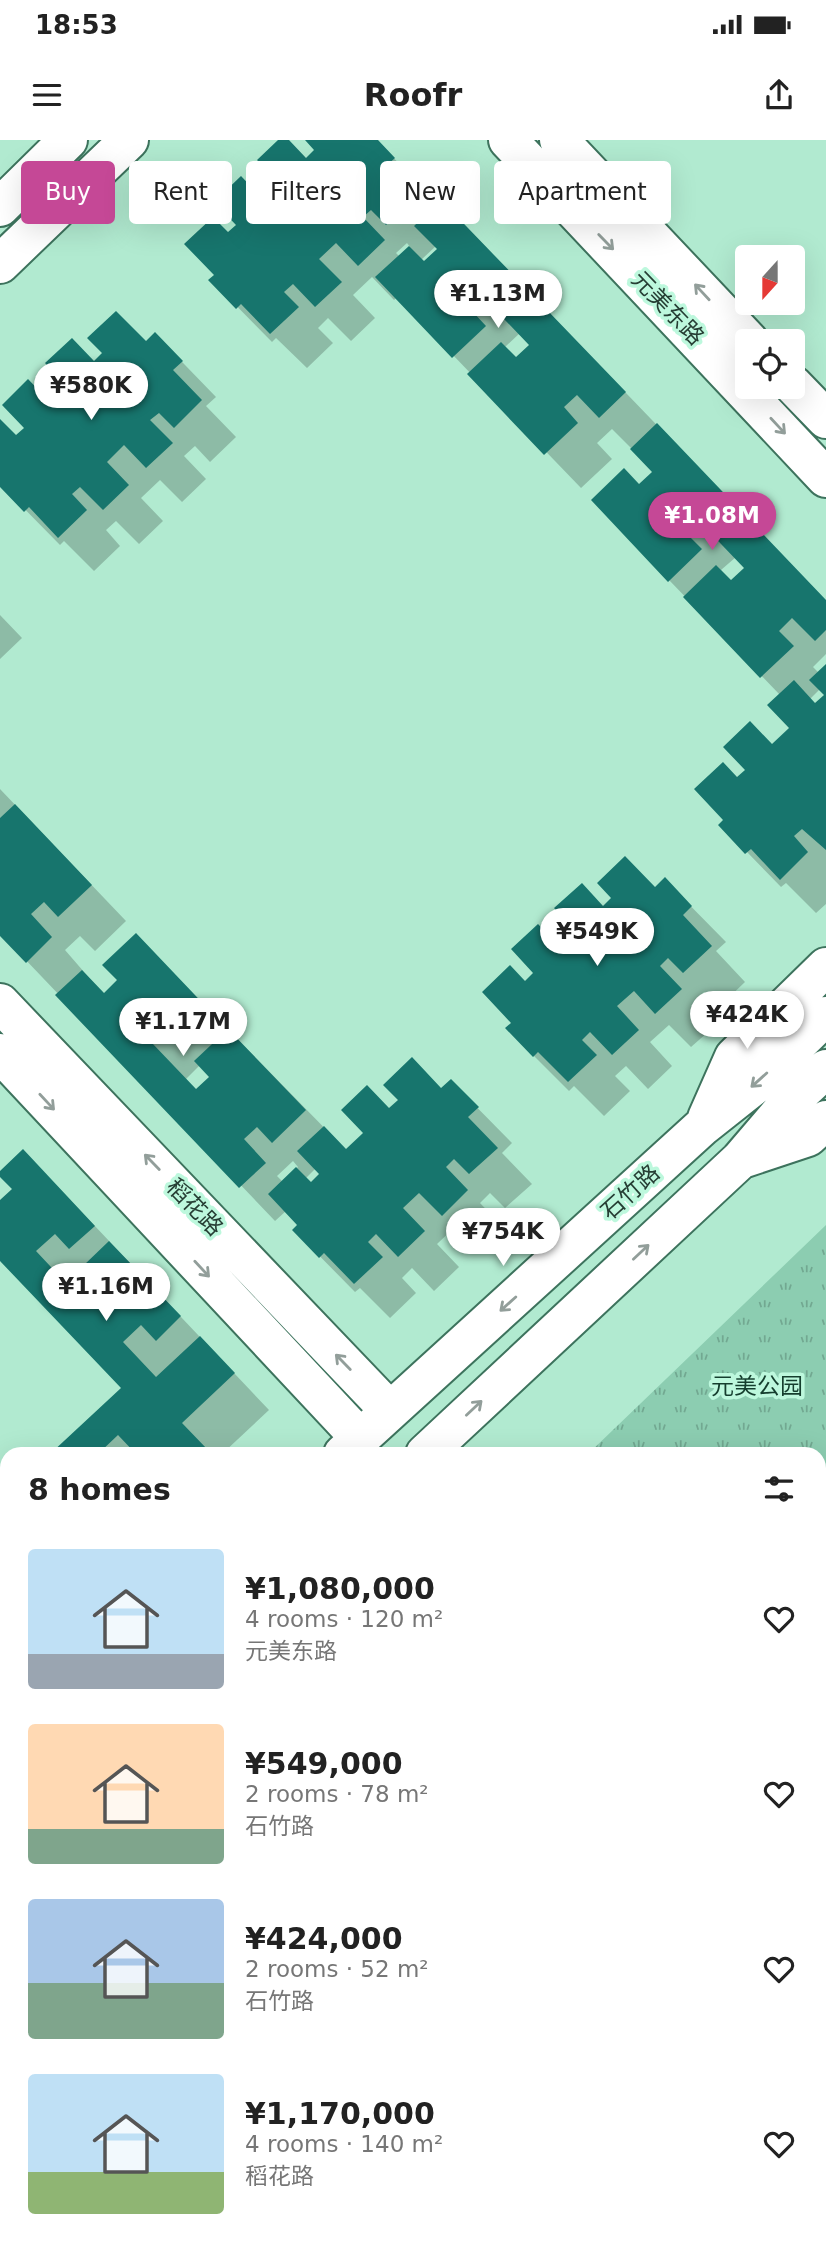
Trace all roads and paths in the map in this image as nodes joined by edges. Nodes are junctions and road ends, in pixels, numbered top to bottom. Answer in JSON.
{"nodes":[{"id":1,"x":68,"y":140,"type":"edge"},
{"id":2,"x":128,"y":140,"type":"edge"},
{"id":3,"x":508,"y":140,"type":"edge"},
{"id":4,"x":559,"y":140,"type":"edge"},
{"id":5,"x":0,"y":207,"type":"edge"},
{"id":6,"x":0,"y":264,"type":"edge"},
{"id":7,"x":738,"y":329,"type":"edge"},
{"id":8,"x":805,"y":397,"type":"edge"},
{"id":9,"x":826,"y":419,"type":"edge"},
{"id":10,"x":826,"y":478,"type":"edge"},
{"id":11,"x":826,"y":967,"type":"edge"},
{"id":12,"x":0,"y":1003,"type":"edge"},
{"id":13,"x":826,"y":1016,"type":"edge"},
{"id":14,"x":5,"y":1069,"type":"edge"},
{"id":15,"x":826,"y":1069,"type":"edge"},
{"id":16,"x":826,"y":1120,"type":"edge"},
{"id":17,"x":703,"y":1126,"type":"junction"},
{"id":18,"x":740,"y":1160,"type":"junction"},
{"id":19,"x":390,"y":1412,"type":"junction"},
{"id":20,"x":352,"y":1446,"type":"edge"},
{"id":21,"x":432,"y":1447,"type":"edge"}],
"edges":[{"from":1,"to":5,"type":"street"},
{"from":2,"to":6,"type":"street"},
{"from":3,"to":10,"type":"street","name":"元美东路","one_way":true},
{"from":7,"to":4,"type":"street","name":"元美东路","one_way":true},
{"from":8,"to":9,"type":"street"},
{"from":11,"to":17,"type":"street"},
{"from":19,"to":12,"type":"street","name":"稻花路","one_way":true},
{"from":13,"to":17,"type":"street","name":"石竹路","one_way":true},
{"from":14,"to":20,"type":"street","name":"稻花路","one_way":true},
{"from":15,"to":18,"type":"street"},
{"from":16,"to":18,"type":"street"},
{"from":17,"to":19,"type":"street","name":"石竹路","one_way":true},
{"from":21,"to":18,"type":"street","one_way":true},
{"from":19,"to":20,"type":"street","name":"石竹路"}]}
